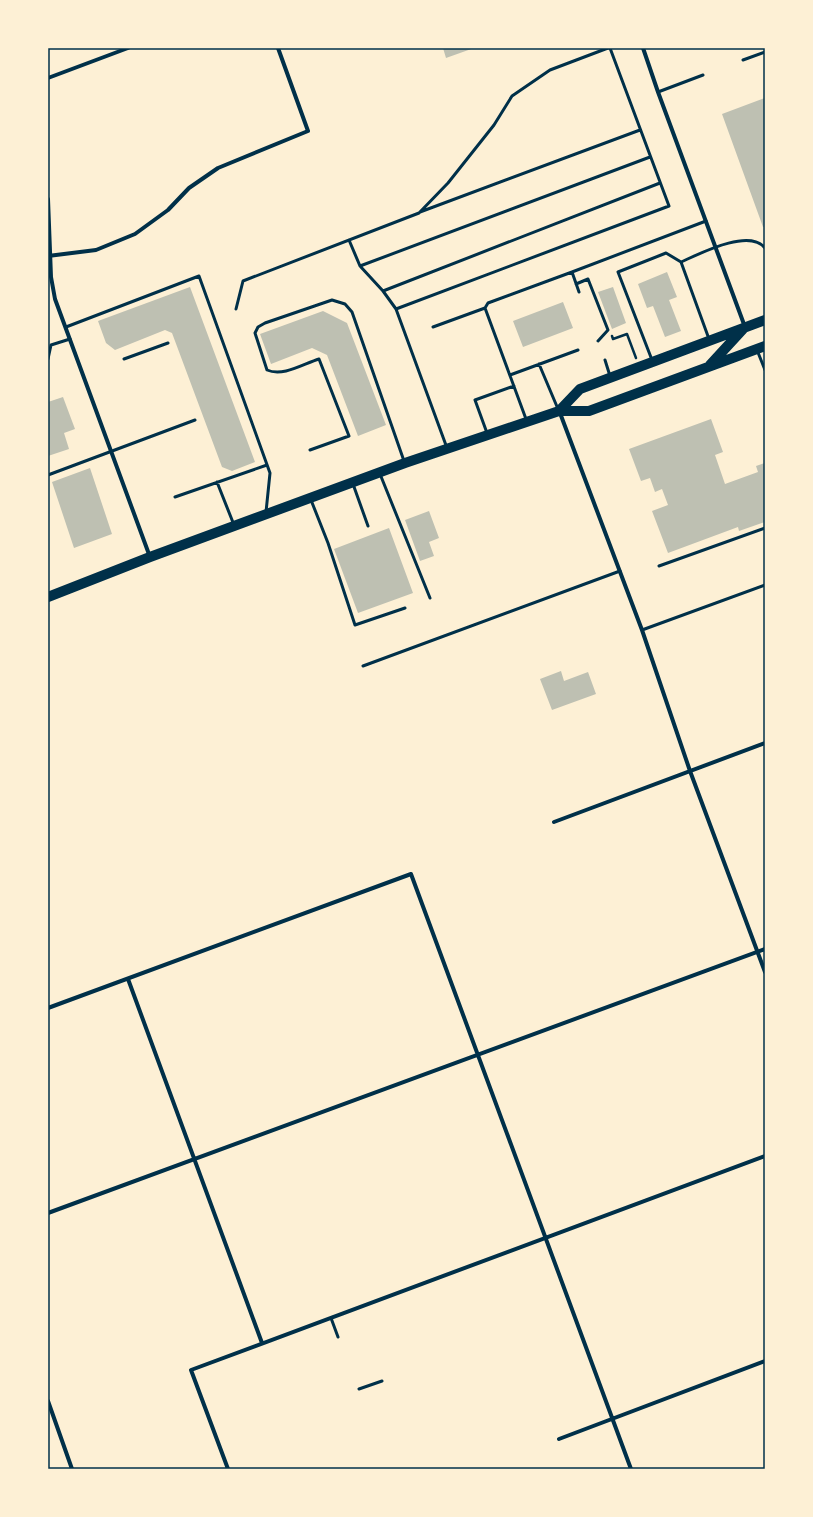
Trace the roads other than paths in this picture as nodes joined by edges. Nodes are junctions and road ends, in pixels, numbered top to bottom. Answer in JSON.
{"nodes":[{"id":1,"x":128,"y":48,"type":"edge"},
{"id":2,"x":278,"y":48,"type":"edge"},
{"id":3,"x":609,"y":48,"type":"edge"},
{"id":4,"x":643,"y":48,"type":"edge"},
{"id":5,"x":765,"y":52,"type":"edge"},
{"id":6,"x":743,"y":60,"type":"dead end"},
{"id":7,"x":703,"y":75,"type":"dead end"},
{"id":8,"x":48,"y":78,"type":"edge"},
{"id":9,"x":658,"y":92,"type":"junction"},
{"id":10,"x":640,"y":130,"type":"junction"},
{"id":11,"x":650,"y":157,"type":"junction"},
{"id":12,"x":660,"y":183,"type":"junction"},
{"id":13,"x":48,"y":199,"type":"edge"},
{"id":14,"x":419,"y":213,"type":"junction"},
{"id":15,"x":706,"y":221,"type":"junction"},
{"id":16,"x":349,"y":240,"type":"junction"},
{"id":17,"x":716,"y":248,"type":"junction"},
{"id":18,"x":765,"y":248,"type":"edge"},
{"id":19,"x":49,"y":256,"type":"edge"},
{"id":20,"x":681,"y":262,"type":"junction"},
{"id":21,"x":360,"y":266,"type":"junction"},
{"id":22,"x":572,"y":272,"type":"junction"},
{"id":23,"x":576,"y":284,"type":"junction"},
{"id":24,"x":383,"y":291,"type":"junction"},
{"id":25,"x":579,"y":292,"type":"dead end"},
{"id":26,"x":484,"y":308,"type":"junction"},
{"id":27,"x":236,"y":309,"type":"dead end"},
{"id":28,"x":396,"y":309,"type":"junction"},
{"id":29,"x":765,"y":320,"type":"edge"},
{"id":30,"x":66,"y":327,"type":"junction"},
{"id":31,"x":433,"y":327,"type":"dead end"},
{"id":32,"x":746,"y":327,"type":"junction"},
{"id":33,"x":70,"y":339,"type":"junction"},
{"id":34,"x":598,"y":341,"type":"dead end"},
{"id":35,"x":710,"y":341,"type":"junction"},
{"id":36,"x":765,"y":341,"type":"edge"},
{"id":37,"x":168,"y":344,"type":"dead end"},
{"id":38,"x":761,"y":347,"type":"edge"},
{"id":39,"x":578,"y":350,"type":"dead end"},
{"id":40,"x":48,"y":359,"type":"edge"},
{"id":41,"x":124,"y":359,"type":"dead end"},
{"id":42,"x":605,"y":360,"type":"dead end"},
{"id":43,"x":653,"y":362,"type":"junction"},
{"id":44,"x":539,"y":364,"type":"junction"},
{"id":45,"x":709,"y":367,"type":"junction"},
{"id":46,"x":765,"y":370,"type":"edge"},
{"id":47,"x":510,"y":375,"type":"junction"},
{"id":48,"x":611,"y":378,"type":"junction"},
{"id":49,"x":514,"y":386,"type":"junction"},
{"id":50,"x":559,"y":410,"type":"junction"},
{"id":51,"x":195,"y":420,"type":"dead end"},
{"id":52,"x":527,"y":421,"type":"junction"},
{"id":53,"x":488,"y":435,"type":"junction"},
{"id":54,"x":447,"y":448,"type":"junction"},
{"id":55,"x":310,"y":450,"type":"dead end"},
{"id":56,"x":112,"y":452,"type":"junction"},
{"id":57,"x":405,"y":463,"type":"junction"},
{"id":58,"x":267,"y":465,"type":"junction"},
{"id":59,"x":379,"y":472,"type":"junction"},
{"id":60,"x":48,"y":475,"type":"edge"},
{"id":61,"x":217,"y":482,"type":"junction"},
{"id":62,"x":352,"y":482,"type":"junction"},
{"id":63,"x":175,"y":497,"type":"dead end"},
{"id":64,"x":310,"y":498,"type":"junction"},
{"id":65,"x":266,"y":514,"type":"junction"},
{"id":66,"x":234,"y":526,"type":"junction"},
{"id":67,"x":368,"y":526,"type":"dead end"},
{"id":68,"x":765,"y":528,"type":"edge"},
{"id":69,"x":150,"y":557,"type":"junction"},
{"id":70,"x":659,"y":566,"type":"dead end"},
{"id":71,"x":620,"y":571,"type":"junction"},
{"id":72,"x":765,"y":585,"type":"edge"},
{"id":73,"x":48,"y":597,"type":"edge"},
{"id":74,"x":430,"y":598,"type":"dead end"},
{"id":75,"x":405,"y":608,"type":"dead end"},
{"id":76,"x":642,"y":630,"type":"junction"},
{"id":77,"x":363,"y":666,"type":"dead end"},
{"id":78,"x":765,"y":743,"type":"edge"},
{"id":79,"x":690,"y":771,"type":"junction"},
{"id":80,"x":554,"y":822,"type":"dead end"},
{"id":81,"x":765,"y":949,"type":"edge"},
{"id":82,"x":758,"y":952,"type":"junction"},
{"id":83,"x":765,"y":972,"type":"edge"},
{"id":84,"x":128,"y":979,"type":"junction"},
{"id":85,"x":48,"y":1008,"type":"edge"},
{"id":86,"x":478,"y":1055,"type":"junction"},
{"id":87,"x":765,"y":1156,"type":"edge"},
{"id":88,"x":194,"y":1160,"type":"junction"},
{"id":89,"x":48,"y":1213,"type":"edge"},
{"id":90,"x":546,"y":1238,"type":"junction"},
{"id":91,"x":331,"y":1318,"type":"junction"},
{"id":92,"x":338,"y":1337,"type":"dead end"},
{"id":93,"x":262,"y":1343,"type":"junction"},
{"id":94,"x":765,"y":1361,"type":"edge"},
{"id":95,"x":382,"y":1380,"type":"dead end"},
{"id":96,"x":359,"y":1389,"type":"dead end"},
{"id":97,"x":48,"y":1401,"type":"edge"},
{"id":98,"x":612,"y":1419,"type":"junction"},
{"id":99,"x":559,"y":1439,"type":"dead end"},
{"id":100,"x":72,"y":1469,"type":"edge"},
{"id":101,"x":228,"y":1469,"type":"edge"},
{"id":102,"x":631,"y":1469,"type":"edge"}],
"edges":[{"from":1,"to":8,"type":"street"},
{"from":2,"to":19,"type":"street"},
{"from":3,"to":10,"type":"lane"},
{"from":3,"to":14,"type":"lane"},
{"from":4,"to":9,"type":"street"},
{"from":5,"to":6,"type":"lane"},
{"from":7,"to":9,"type":"lane"},
{"from":9,"to":15,"type":"street"},
{"from":10,"to":11,"type":"lane"},
{"from":10,"to":14,"type":"lane"},
{"from":11,"to":12,"type":"lane"},
{"from":11,"to":21,"type":"lane"},
{"from":12,"to":24,"type":"lane"},
{"from":12,"to":28,"type":"lane"},
{"from":13,"to":19,"type":"street"},
{"from":14,"to":16,"type":"lane"},
{"from":15,"to":17,"type":"street"},
{"from":15,"to":22,"type":"lane"},
{"from":16,"to":21,"type":"lane"},
{"from":16,"to":27,"type":"lane"},
{"from":17,"to":18,"type":"lane"},
{"from":17,"to":20,"type":"lane"},
{"from":17,"to":32,"type":"street"},
{"from":19,"to":30,"type":"street"},
{"from":20,"to":35,"type":"lane"},
{"from":20,"to":43,"type":"lane"},
{"from":21,"to":24,"type":"lane"},
{"from":22,"to":23,"type":"lane"},
{"from":22,"to":26,"type":"lane"},
{"from":23,"to":25,"type":"lane"},
{"from":23,"to":34,"type":"lane"},
{"from":24,"to":28,"type":"lane"},
{"from":26,"to":31,"type":"lane"},
{"from":26,"to":47,"type":"lane"},
{"from":28,"to":54,"type":"lane"},
{"from":29,"to":32,"type":"main road"},
{"from":30,"to":33,"type":"street"},
{"from":30,"to":58,"type":"lane"},
{"from":32,"to":35,"type":"main road"},
{"from":32,"to":45,"type":"main road"},
{"from":33,"to":40,"type":"lane"},
{"from":33,"to":56,"type":"street"},
{"from":35,"to":43,"type":"main road"},
{"from":36,"to":38,"type":"main road"},
{"from":37,"to":41,"type":"lane"},
{"from":38,"to":45,"type":"main road"},
{"from":38,"to":46,"type":"lane"},
{"from":39,"to":44,"type":"lane"},
{"from":42,"to":48,"type":"lane"},
{"from":43,"to":48,"type":"main road"},
{"from":44,"to":47,"type":"lane"},
{"from":44,"to":50,"type":"lane"},
{"from":45,"to":50,"type":"main road"},
{"from":47,"to":49,"type":"lane"},
{"from":48,"to":50,"type":"main road"},
{"from":49,"to":52,"type":"lane"},
{"from":49,"to":53,"type":"lane"},
{"from":50,"to":52,"type":"main road"},
{"from":50,"to":71,"type":"street"},
{"from":51,"to":56,"type":"lane"},
{"from":52,"to":53,"type":"main road"},
{"from":53,"to":54,"type":"main road"},
{"from":54,"to":57,"type":"main road"},
{"from":55,"to":57,"type":"lane"},
{"from":56,"to":60,"type":"lane"},
{"from":56,"to":69,"type":"street"},
{"from":57,"to":59,"type":"main road"},
{"from":58,"to":61,"type":"lane"},
{"from":58,"to":65,"type":"lane"},
{"from":59,"to":62,"type":"main road"},
{"from":59,"to":74,"type":"lane"},
{"from":61,"to":63,"type":"lane"},
{"from":61,"to":66,"type":"lane"},
{"from":62,"to":64,"type":"main road"},
{"from":62,"to":67,"type":"lane"},
{"from":64,"to":65,"type":"main road"},
{"from":64,"to":75,"type":"lane"},
{"from":65,"to":66,"type":"main road"},
{"from":66,"to":69,"type":"main road"},
{"from":68,"to":70,"type":"lane"},
{"from":69,"to":73,"type":"main road"},
{"from":71,"to":76,"type":"street"},
{"from":71,"to":77,"type":"lane"},
{"from":72,"to":76,"type":"lane"},
{"from":76,"to":79,"type":"street"},
{"from":78,"to":79,"type":"street"},
{"from":79,"to":80,"type":"street"},
{"from":79,"to":82,"type":"street"},
{"from":81,"to":82,"type":"street"},
{"from":82,"to":83,"type":"street"},
{"from":82,"to":86,"type":"street"},
{"from":84,"to":85,"type":"street"},
{"from":84,"to":86,"type":"street"},
{"from":84,"to":88,"type":"street"},
{"from":86,"to":88,"type":"street"},
{"from":86,"to":90,"type":"street"},
{"from":87,"to":90,"type":"street"},
{"from":88,"to":89,"type":"street"},
{"from":88,"to":93,"type":"street"},
{"from":90,"to":91,"type":"street"},
{"from":90,"to":98,"type":"street"},
{"from":91,"to":92,"type":"lane"},
{"from":91,"to":93,"type":"street"},
{"from":93,"to":101,"type":"street"},
{"from":94,"to":98,"type":"street"},
{"from":95,"to":96,"type":"lane"},
{"from":97,"to":100,"type":"street"},
{"from":98,"to":99,"type":"street"},
{"from":98,"to":102,"type":"street"}]}
